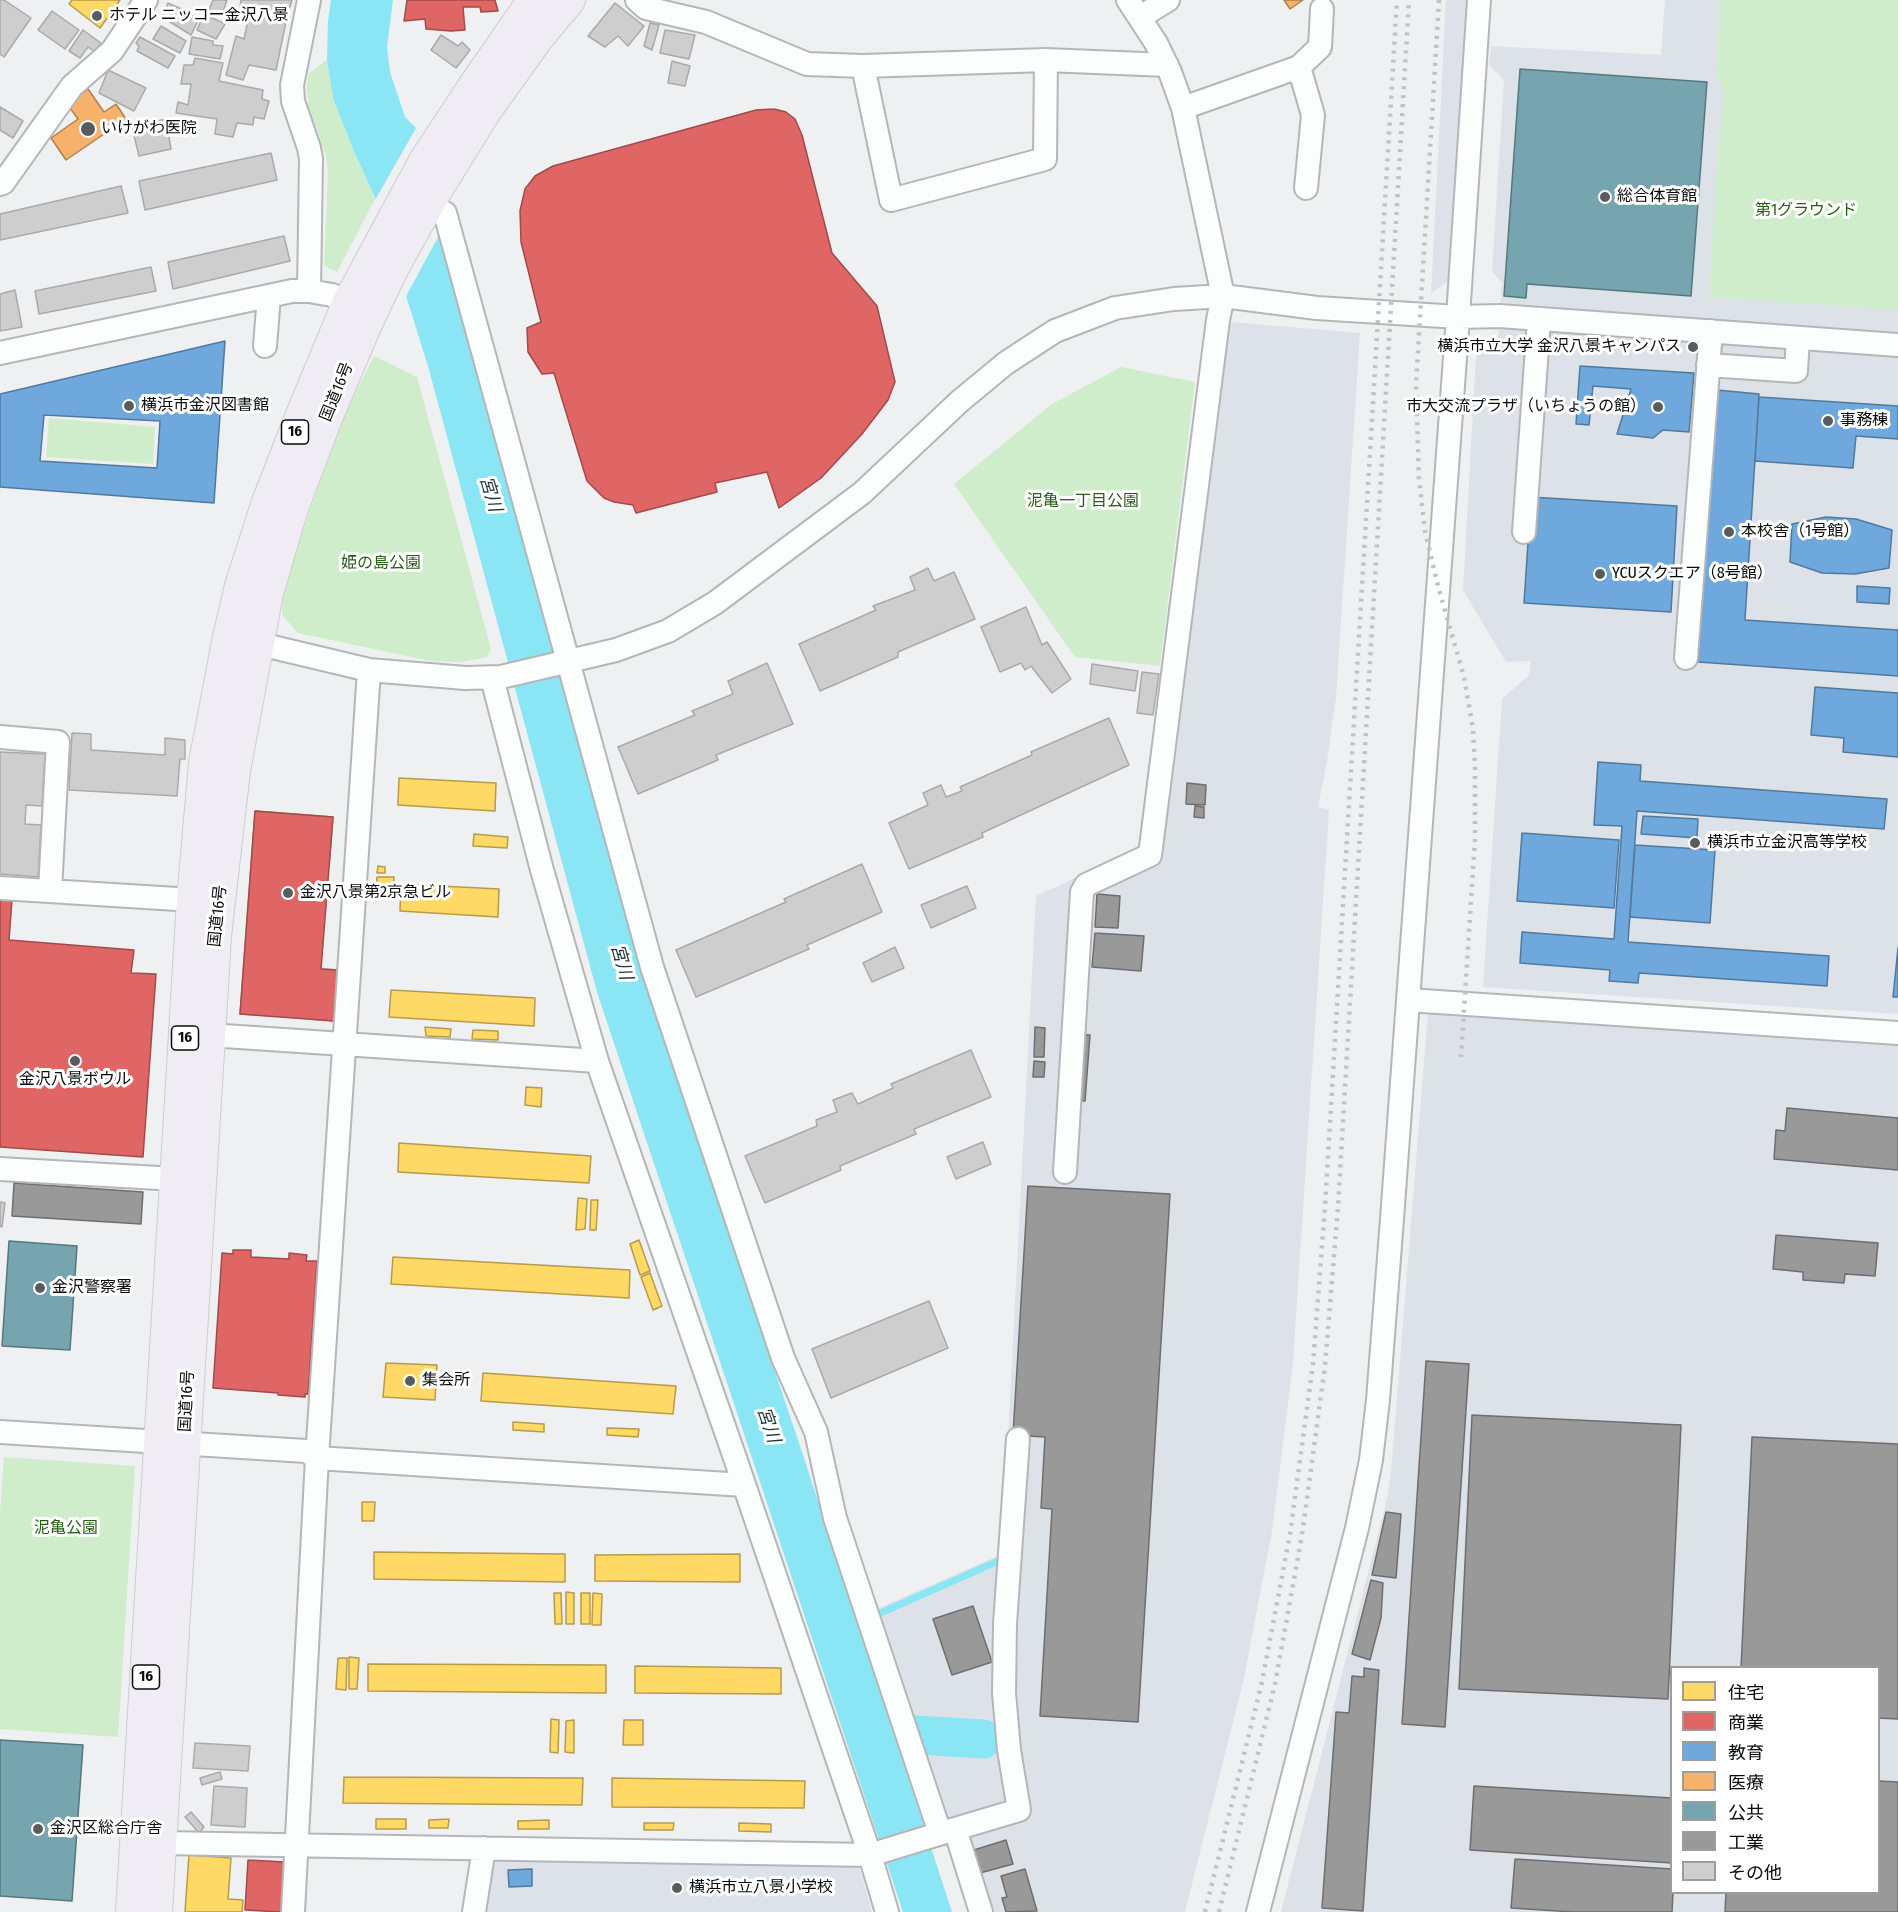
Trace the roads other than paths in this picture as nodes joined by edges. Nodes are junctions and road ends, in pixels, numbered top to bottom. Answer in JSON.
{"nodes":[{"id":1,"x":146,"y":0,"type":"edge"},
{"id":2,"x":309,"y":0,"type":"edge"},
{"id":3,"x":534,"y":0,"type":"edge"},
{"id":4,"x":569,"y":0,"type":"edge"},
{"id":5,"x":637,"y":0,"type":"edge"},
{"id":6,"x":1168,"y":0,"type":"edge"},
{"id":7,"x":1479,"y":0,"type":"edge"},
{"id":8,"x":1134,"y":8,"type":"edge"},
{"id":9,"x":1322,"y":9,"type":"dead end"},
{"id":10,"x":1046,"y":60,"type":"junction"},
{"id":11,"x":1167,"y":65,"type":"junction"},
{"id":12,"x":863,"y":66,"type":"junction"},
{"id":13,"x":1299,"y":67,"type":"junction"},
{"id":14,"x":1183,"y":108,"type":"junction"},
{"id":15,"x":0,"y":184,"type":"edge"},
{"id":16,"x":1306,"y":188,"type":"dead end"},
{"id":17,"x":439,"y":204,"type":"junction"},
{"id":18,"x":309,"y":291,"type":"junction"},
{"id":19,"x":1223,"y":296,"type":"junction"},
{"id":20,"x":264,"y":297,"type":"junction"},
{"id":21,"x":349,"y":302,"type":"junction"},
{"id":22,"x":1458,"y":317,"type":"junction"},
{"id":23,"x":1539,"y":319,"type":"junction"},
{"id":24,"x":1711,"y":332,"type":"junction"},
{"id":25,"x":1798,"y":338,"type":"junction"},
{"id":26,"x":1898,"y":345,"type":"edge"},
{"id":27,"x":260,"y":346,"type":"dead end"},
{"id":28,"x":0,"y":353,"type":"edge"},
{"id":29,"x":1708,"y":365,"type":"junction"},
{"id":30,"x":1524,"y":532,"type":"dead end"},
{"id":31,"x":242,"y":640,"type":"junction"},
{"id":32,"x":1686,"y":658,"type":"dead end"},
{"id":33,"x":565,"y":662,"type":"junction"},
{"id":34,"x":369,"y":670,"type":"junction"},
{"id":35,"x":499,"y":677,"type":"junction"},
{"id":36,"x":0,"y":738,"type":"edge"},
{"id":37,"x":0,"y":888,"type":"edge"},
{"id":38,"x":50,"y":891,"type":"junction"},
{"id":39,"x":193,"y":900,"type":"junction"},
{"id":40,"x":1408,"y":1000,"type":"junction"},
{"id":41,"x":1898,"y":1033,"type":"edge"},
{"id":42,"x":209,"y":1035,"type":"junction"},
{"id":43,"x":343,"y":1045,"type":"junction"},
{"id":44,"x":597,"y":1061,"type":"junction"},
{"id":45,"x":0,"y":1169,"type":"edge"},
{"id":46,"x":1065,"y":1172,"type":"dead end"},
{"id":47,"x":176,"y":1179,"type":"junction"},
{"id":48,"x":0,"y":1432,"type":"edge"},
{"id":49,"x":1018,"y":1439,"type":"dead end"},
{"id":50,"x":173,"y":1443,"type":"junction"},
{"id":51,"x":317,"y":1458,"type":"junction"},
{"id":52,"x":744,"y":1485,"type":"junction"},
{"id":53,"x":943,"y":1833,"type":"junction"},
{"id":54,"x":161,"y":1843,"type":"junction"},
{"id":55,"x":296,"y":1845,"type":"junction"},
{"id":56,"x":484,"y":1848,"type":"junction"},
{"id":57,"x":877,"y":1853,"type":"junction"},
{"id":58,"x":132,"y":1912,"type":"edge"},
{"id":59,"x":156,"y":1912,"type":"edge"},
{"id":60,"x":293,"y":1912,"type":"edge"},
{"id":61,"x":474,"y":1912,"type":"edge"},
{"id":62,"x":887,"y":1912,"type":"edge"},
{"id":63,"x":981,"y":1912,"type":"edge"},
{"id":64,"x":1258,"y":1912,"type":"edge"}],
"edges":[{"from":1,"to":15,"type":"street"},
{"from":2,"to":18,"type":"street"},
{"from":3,"to":21,"type":"highway","name":"国道16号","number":"16"},
{"from":4,"to":17,"type":"highway","name":"国道16号","number":"16"},
{"from":5,"to":12,"type":"street"},
{"from":6,"to":8,"type":"street"},
{"from":7,"to":22,"type":"street"},
{"from":8,"to":11,"type":"street"},
{"from":9,"to":13,"type":"street"},
{"from":10,"to":11,"type":"street"},
{"from":10,"to":12,"type":"street"},
{"from":10,"to":12,"type":"street"},
{"from":11,"to":14,"type":"street"},
{"from":13,"to":14,"type":"street"},
{"from":13,"to":16,"type":"street"},
{"from":14,"to":19,"type":"street"},
{"from":17,"to":31,"type":"highway","name":"国道16号","number":"16"},
{"from":17,"to":33,"type":"street"},
{"from":18,"to":20,"type":"street"},
{"from":18,"to":21,"type":"street"},
{"from":19,"to":22,"type":"street"},
{"from":19,"to":33,"type":"street"},
{"from":19,"to":46,"type":"street"},
{"from":20,"to":27,"type":"street"},
{"from":20,"to":28,"type":"street"},
{"from":21,"to":31,"type":"highway","name":"国道16号","number":"16"},
{"from":22,"to":23,"type":"street"},
{"from":22,"to":40,"type":"street"},
{"from":23,"to":24,"type":"street"},
{"from":23,"to":30,"type":"street"},
{"from":24,"to":25,"type":"street"},
{"from":24,"to":29,"type":"street"},
{"from":25,"to":26,"type":"street"},
{"from":25,"to":29,"type":"street"},
{"from":29,"to":32,"type":"street"},
{"from":31,"to":34,"type":"street"},
{"from":31,"to":39,"type":"highway","name":"国道16号","number":"16"},
{"from":31,"to":42,"type":"highway","name":"国道16号","number":"16"},
{"from":33,"to":35,"type":"street"},
{"from":33,"to":53,"type":"street"},
{"from":34,"to":35,"type":"street"},
{"from":34,"to":43,"type":"street"},
{"from":35,"to":44,"type":"street"},
{"from":36,"to":38,"type":"street"},
{"from":37,"to":38,"type":"street"},
{"from":38,"to":39,"type":"street"},
{"from":39,"to":47,"type":"highway","name":"国道16号","number":"16"},
{"from":40,"to":41,"type":"street"},
{"from":40,"to":64,"type":"street"},
{"from":42,"to":43,"type":"street"},
{"from":42,"to":50,"type":"highway","name":"国道16号","number":"16"},
{"from":43,"to":44,"type":"street"},
{"from":43,"to":51,"type":"street"},
{"from":44,"to":52,"type":"street"},
{"from":45,"to":47,"type":"street"},
{"from":47,"to":50,"type":"highway","name":"国道16号","number":"16"},
{"from":48,"to":50,"type":"street"},
{"from":49,"to":53,"type":"street"},
{"from":50,"to":51,"type":"street"},
{"from":50,"to":54,"type":"highway","name":"国道16号","number":"16"},
{"from":50,"to":58,"type":"highway","name":"国道16号","number":"16"},
{"from":51,"to":52,"type":"street"},
{"from":51,"to":55,"type":"street"},
{"from":52,"to":57,"type":"street"},
{"from":53,"to":57,"type":"street"},
{"from":53,"to":63,"type":"street"},
{"from":54,"to":55,"type":"street"},
{"from":54,"to":59,"type":"highway","name":"国道16号","number":"16"},
{"from":55,"to":56,"type":"street"},
{"from":55,"to":60,"type":"street"},
{"from":56,"to":57,"type":"street"},
{"from":56,"to":61,"type":"street"},
{"from":57,"to":62,"type":"street"}]}
